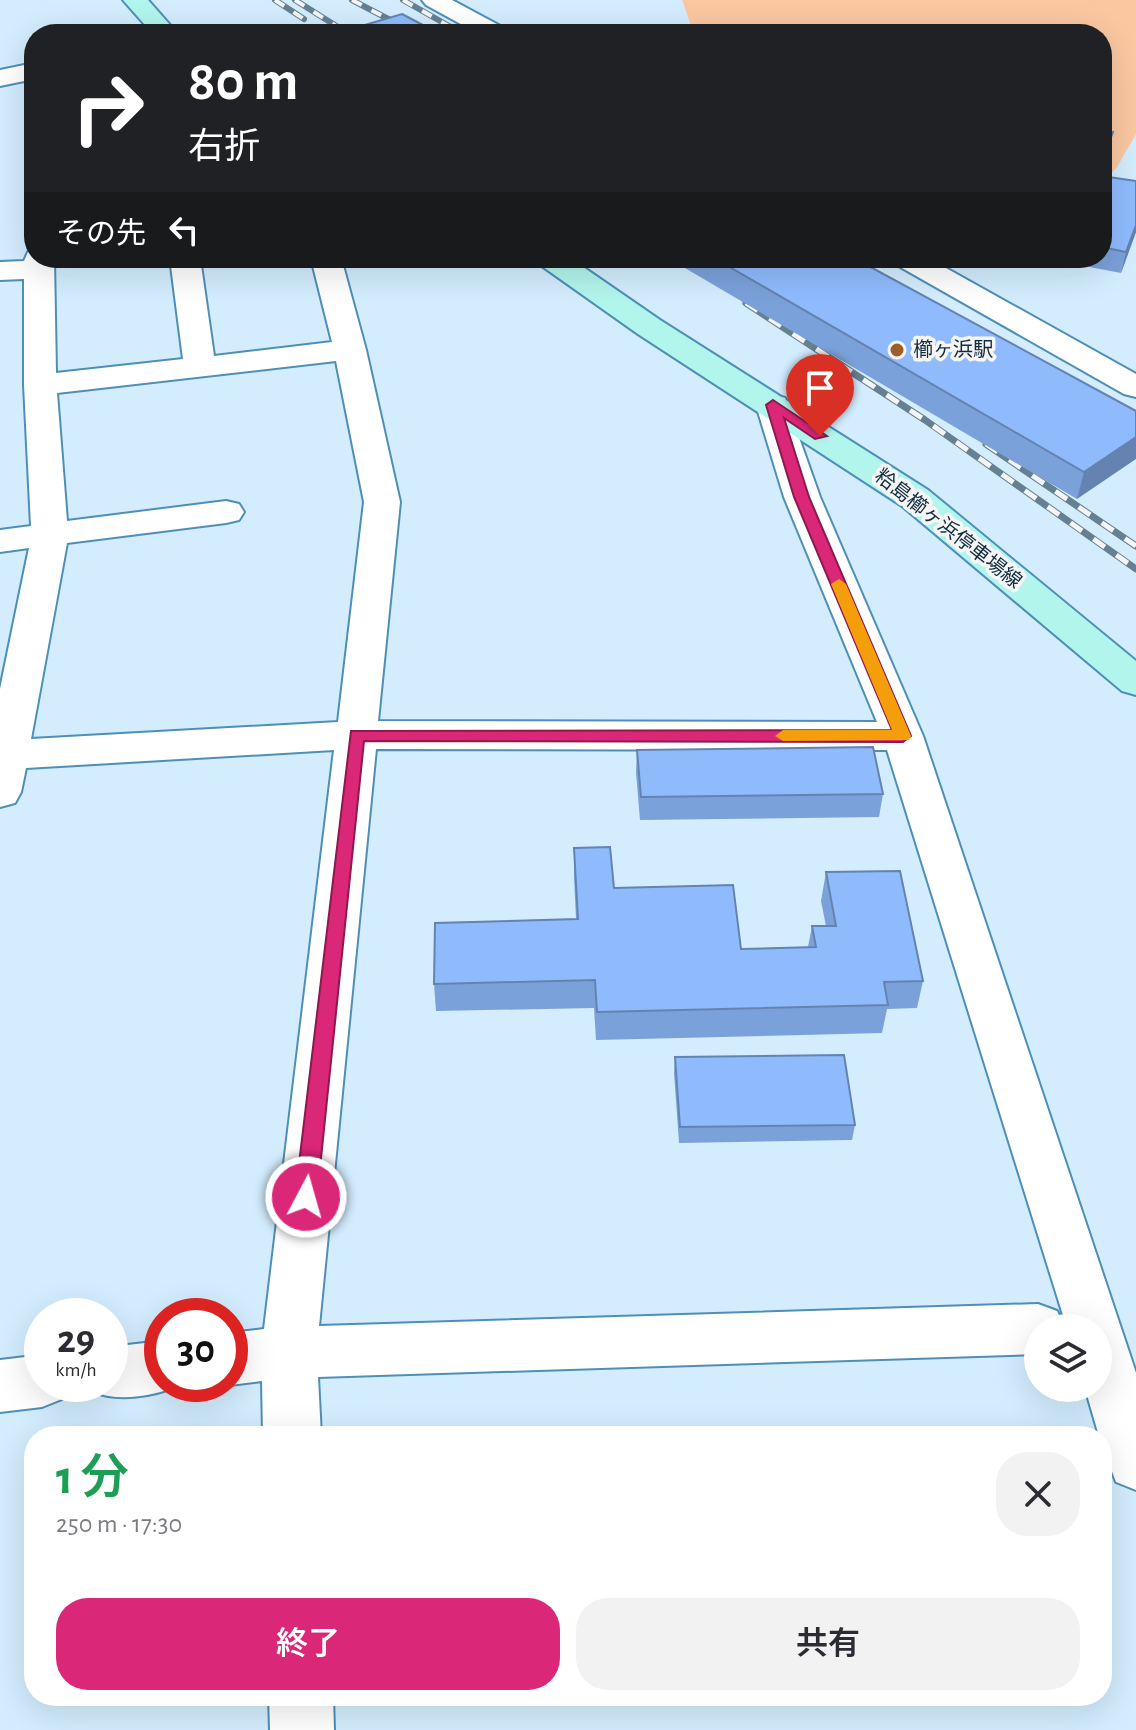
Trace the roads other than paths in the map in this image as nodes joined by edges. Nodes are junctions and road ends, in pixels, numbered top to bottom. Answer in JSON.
{"nodes":[{"id":1,"x":135,"y":0,"type":"edge"},
{"id":2,"x":434,"y":0,"type":"edge"},
{"id":3,"x":157,"y":24,"type":"edge"},
{"id":4,"x":478,"y":24,"type":"edge"},
{"id":5,"x":24,"y":73,"type":"edge"},
{"id":6,"x":0,"y":78,"type":"edge"},
{"id":7,"x":24,"y":267,"type":"edge"},
{"id":8,"x":39,"y":268,"type":"edge"},
{"id":9,"x":186,"y":268,"type":"edge"},
{"id":10,"x":329,"y":268,"type":"edge"},
{"id":11,"x":564,"y":268,"type":"edge"},
{"id":12,"x":924,"y":268,"type":"edge"},
{"id":13,"x":0,"y":271,"type":"edge"},
{"id":14,"x":350,"y":350,"type":"junction"},
{"id":15,"x":200,"y":367,"type":"junction"},
{"id":16,"x":40,"y":385,"type":"junction"},
{"id":17,"x":1136,"y":387,"type":"edge"},
{"id":18,"x":773,"y":405,"type":"junction"},
{"id":19,"x":226,"y":512,"type":"dead end"},
{"id":20,"x":50,"y":535,"type":"junction"},
{"id":21,"x":0,"y":541,"type":"edge"},
{"id":22,"x":1136,"y":682,"type":"edge"},
{"id":23,"x":357,"y":735,"type":"junction"},
{"id":24,"x":903,"y":736,"type":"junction"},
{"id":25,"x":4,"y":774,"type":"edge"},
{"id":26,"x":1089,"y":1314,"type":"edge"},
{"id":27,"x":1024,"y":1329,"type":"edge"},
{"id":28,"x":289,"y":1352,"type":"junction"},
{"id":29,"x":248,"y":1357,"type":"edge"},
{"id":30,"x":24,"y":1383,"type":"edge"},
{"id":31,"x":0,"y":1386,"type":"edge"},
{"id":32,"x":1112,"y":1386,"type":"edge"},
{"id":33,"x":292,"y":1426,"type":"edge"},
{"id":34,"x":1136,"y":1462,"type":"edge"},
{"id":35,"x":301,"y":1706,"type":"edge"},
{"id":36,"x":302,"y":1730,"type":"edge"}],
"edges":[{"from":1,"to":3,"type":"main road"},
{"from":2,"to":4,"type":"street"},
{"from":5,"to":6,"type":"street"},
{"from":7,"to":13,"type":"street"},
{"from":8,"to":16,"type":"street"},
{"from":9,"to":15,"type":"street"},
{"from":10,"to":14,"type":"street"},
{"from":11,"to":18,"type":"main road","name":"粭島櫛ヶ浜停車場線"},
{"from":12,"to":17,"type":"street"},
{"from":14,"to":15,"type":"street"},
{"from":14,"to":23,"type":"street"},
{"from":15,"to":16,"type":"street"},
{"from":16,"to":20,"type":"street"},
{"from":18,"to":22,"type":"main road","name":"粭島櫛ヶ浜停車場線"},
{"from":18,"to":24,"type":"street"},
{"from":19,"to":20,"type":"street"},
{"from":20,"to":21,"type":"street"},
{"from":20,"to":25,"type":"street"},
{"from":23,"to":24,"type":"street"},
{"from":23,"to":25,"type":"street"},
{"from":23,"to":28,"type":"street"},
{"from":24,"to":26,"type":"street"},
{"from":27,"to":28,"type":"street"},
{"from":28,"to":29,"type":"street"},
{"from":28,"to":33,"type":"street"},
{"from":30,"to":31,"type":"street"},
{"from":32,"to":34,"type":"street"},
{"from":35,"to":36,"type":"street"}]}
